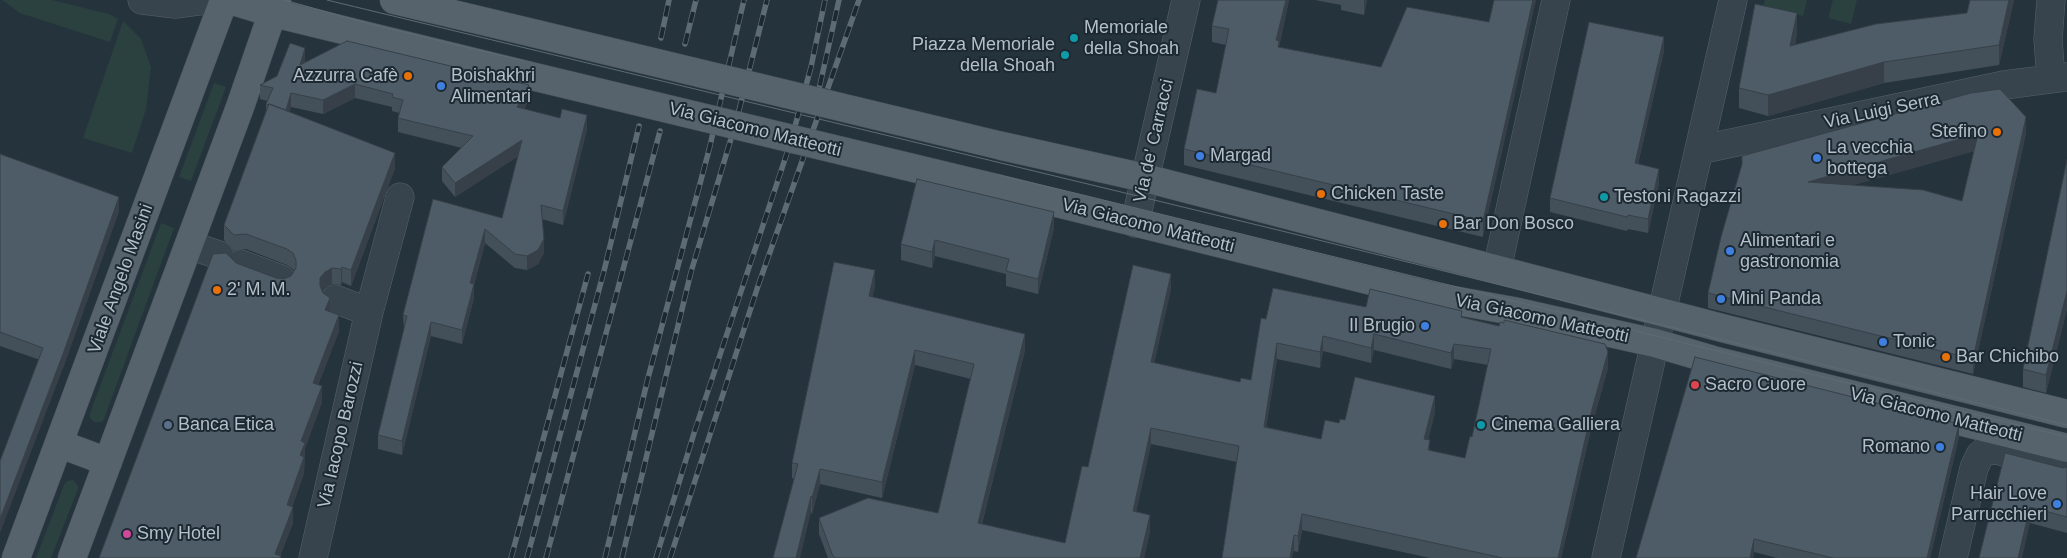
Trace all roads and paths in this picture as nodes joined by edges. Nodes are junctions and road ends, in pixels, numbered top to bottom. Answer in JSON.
{"nodes":[{"id":1,"x":142,"y":0,"type":"edge"},
{"id":2,"x":206,"y":0,"type":"edge"},
{"id":3,"x":224,"y":0,"type":"edge"},
{"id":4,"x":230,"y":0,"type":"edge"},
{"id":5,"x":394,"y":0,"type":"edge"},
{"id":6,"x":1186,"y":0,"type":"edge"},
{"id":7,"x":1556,"y":0,"type":"edge"},
{"id":8,"x":1733,"y":0,"type":"edge"},
{"id":9,"x":2051,"y":0,"type":"edge"},
{"id":10,"x":275,"y":7,"type":"edge"},
{"id":11,"x":2059,"y":78,"type":"edge"},
{"id":12,"x":1699,"y":150,"type":"junction"},
{"id":13,"x":1145,"y":178,"type":"junction"},
{"id":14,"x":400,"y":197,"type":"dead end"},
{"id":15,"x":1135,"y":223,"type":"junction"},
{"id":16,"x":189,"y":245,"type":"junction"},
{"id":17,"x":1498,"y":269,"type":"junction"},
{"id":18,"x":281,"y":279,"type":"edge"},
{"id":19,"x":335,"y":299,"type":"dead end"},
{"id":20,"x":1662,"y":311,"type":"junction"},
{"id":21,"x":369,"y":312,"type":"junction"},
{"id":22,"x":1655,"y":343,"type":"junction"},
{"id":23,"x":2067,"y":414,"type":"edge"},
{"id":24,"x":60,"y":444,"type":"junction"},
{"id":25,"x":2067,"y":448,"type":"edge"},
{"id":26,"x":108,"y":462,"type":"junction"},
{"id":27,"x":2067,"y":468,"type":"edge"},
{"id":28,"x":16,"y":558,"type":"edge"},
{"id":29,"x":72,"y":558,"type":"edge"},
{"id":30,"x":313,"y":558,"type":"edge"},
{"id":31,"x":1606,"y":558,"type":"edge"},
{"id":32,"x":1953,"y":558,"type":"edge"}],
"edges":[{"from":1,"to":2,"type":"street"},
{"from":3,"to":24,"type":"main road","name":"Viale Angelo Masini"},
{"from":4,"to":10,"type":"main road","name":"Via Giacomo Matteotti"},
{"from":5,"to":13,"type":"main road","name":"Via Giacomo Matteotti","bridge":true},
{"from":6,"to":13,"type":"street","name":"Via de' Carracci"},
{"from":7,"to":17,"type":"street"},
{"from":8,"to":12,"type":"street"},
{"from":9,"to":11,"type":"street"},
{"from":10,"to":15,"type":"main road","name":"Via Giacomo Matteotti","bridge":true},
{"from":10,"to":16,"type":"main road"},
{"from":11,"to":12,"type":"street","name":"Via Luigi Serra"},
{"from":12,"to":20,"type":"street"},
{"from":13,"to":15,"type":"street","name":"Via de' Carracci"},
{"from":13,"to":17,"type":"main road","name":"Via Giacomo Matteotti"},
{"from":14,"to":21,"type":"street","name":"Via Iacopo Barozzi"},
{"from":15,"to":22,"type":"main road","name":"Via Giacomo Matteotti"},
{"from":16,"to":18,"type":"street"},
{"from":16,"to":26,"type":"main road"},
{"from":17,"to":20,"type":"main road","name":"Via Giacomo Matteotti"},
{"from":19,"to":21,"type":"street"},
{"from":20,"to":22,"type":"street"},
{"from":20,"to":23,"type":"main road","name":"Via Giacomo Matteotti"},
{"from":21,"to":30,"type":"street","name":"Via Iacopo Barozzi"},
{"from":22,"to":25,"type":"main road","name":"Via Giacomo Matteotti"},
{"from":22,"to":31,"type":"street"},
{"from":24,"to":26,"type":"main road"},
{"from":24,"to":28,"type":"main road","name":"Viale Angelo Masini"},
{"from":26,"to":29,"type":"main road"},
{"from":27,"to":32,"type":"street","name":"Via Giacomo Matteotti"}]}
